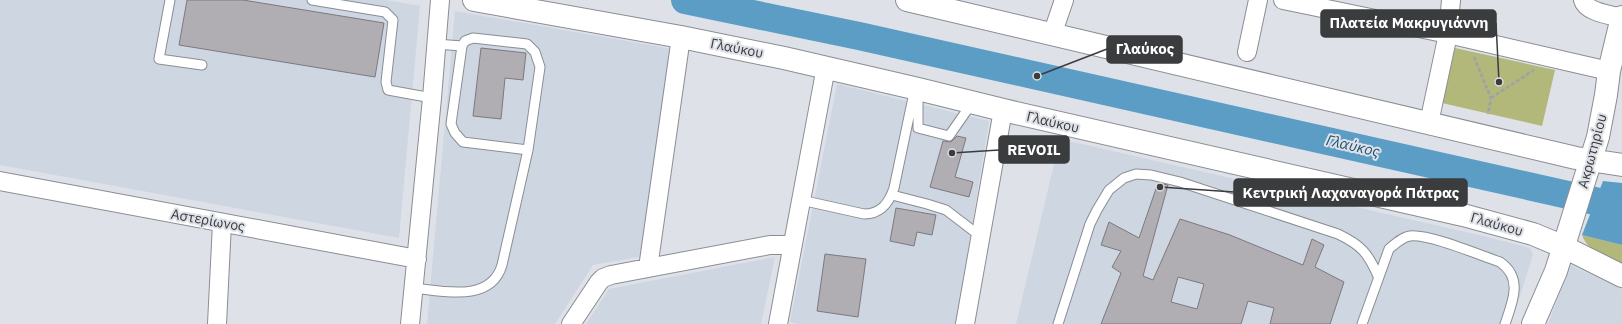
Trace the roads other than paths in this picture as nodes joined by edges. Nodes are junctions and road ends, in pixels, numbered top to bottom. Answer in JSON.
{"nodes":[{"id":1,"x":170,"y":0,"type":"edge"},
{"id":2,"x":312,"y":0,"type":"edge"},
{"id":3,"x":440,"y":0,"type":"edge"},
{"id":4,"x":474,"y":0,"type":"edge"},
{"id":5,"x":907,"y":0,"type":"edge"},
{"id":6,"x":1064,"y":0,"type":"edge"},
{"id":7,"x":1258,"y":0,"type":"edge"},
{"id":8,"x":1283,"y":0,"type":"edge"},
{"id":9,"x":1451,"y":0,"type":"edge"},
{"id":10,"x":1583,"y":0,"type":"edge"},
{"id":11,"x":1622,"y":18,"type":"edge"},
{"id":12,"x":1448,"y":34,"type":"junction"},
{"id":13,"x":1052,"y":35,"type":"junction"},
{"id":14,"x":681,"y":37,"type":"junction"},
{"id":15,"x":436,"y":44,"type":"junction"},
{"id":16,"x":462,"y":46,"type":"junction"},
{"id":17,"x":1247,"y":52,"type":"dead end"},
{"id":18,"x":202,"y":65,"type":"dead end"},
{"id":19,"x":826,"y":67,"type":"junction"},
{"id":20,"x":1609,"y":71,"type":"junction"},
{"id":21,"x":917,"y":89,"type":"junction"},
{"id":22,"x":432,"y":98,"type":"junction"},
{"id":23,"x":973,"y":103,"type":"junction"},
{"id":24,"x":1003,"y":110,"type":"junction"},
{"id":25,"x":1430,"y":123,"type":"junction"},
{"id":26,"x":528,"y":150,"type":"junction"},
{"id":27,"x":1582,"y":165,"type":"junction"},
{"id":28,"x":1622,"y":166,"type":"edge"},
{"id":29,"x":0,"y":181,"type":"edge"},
{"id":30,"x":892,"y":195,"type":"junction"},
{"id":31,"x":801,"y":200,"type":"junction"},
{"id":32,"x":222,"y":223,"type":"junction"},
{"id":33,"x":980,"y":236,"type":"junction"},
{"id":34,"x":1560,"y":236,"type":"junction"},
{"id":35,"x":793,"y":245,"type":"junction"},
{"id":36,"x":417,"y":259,"type":"junction"},
{"id":37,"x":648,"y":268,"type":"junction"},
{"id":38,"x":1378,"y":276,"type":"junction"},
{"id":39,"x":1622,"y":276,"type":"edge"},
{"id":40,"x":414,"y":288,"type":"junction"},
{"id":41,"x":217,"y":324,"type":"edge"},
{"id":42,"x":410,"y":324,"type":"edge"},
{"id":43,"x":571,"y":324,"type":"edge"},
{"id":44,"x":778,"y":324,"type":"edge"},
{"id":45,"x":965,"y":324,"type":"edge"},
{"id":46,"x":1058,"y":324,"type":"edge"},
{"id":47,"x":1362,"y":324,"type":"edge"},
{"id":48,"x":1505,"y":324,"type":"edge"},
{"id":49,"x":1525,"y":324,"type":"edge"},
{"id":50,"x":1533,"y":324,"type":"edge"}],
"edges":[{"from":1,"to":18,"type":"lane"},
{"from":2,"to":22,"type":"lane"},
{"from":3,"to":15,"type":"street"},
{"from":4,"to":14,"type":"main road","name":"Γλαύκου"},
{"from":5,"to":13,"type":"main road"},
{"from":6,"to":13,"type":"street"},
{"from":7,"to":17,"type":"street"},
{"from":8,"to":12,"type":"street"},
{"from":9,"to":12,"type":"street"},
{"from":10,"to":11,"type":"street"},
{"from":11,"to":20,"type":"main road","name":"Ακρωτηρίου"},
{"from":12,"to":20,"type":"street"},
{"from":12,"to":25,"type":"street"},
{"from":13,"to":25,"type":"main road"},
{"from":14,"to":19,"type":"main road","name":"Γλαύκου"},
{"from":14,"to":37,"type":"street"},
{"from":15,"to":16,"type":"lane"},
{"from":15,"to":22,"type":"street"},
{"from":16,"to":26,"type":"lane"},
{"from":16,"to":26,"type":"lane"},
{"from":19,"to":21,"type":"main road","name":"Γλαύκου"},
{"from":19,"to":31,"type":"street"},
{"from":20,"to":27,"type":"main road","name":"Ακρωτηρίου"},
{"from":21,"to":23,"type":"main road","name":"Γλαύκου"},
{"from":21,"to":23,"type":"lane"},
{"from":21,"to":30,"type":"lane"},
{"from":22,"to":36,"type":"street"},
{"from":23,"to":24,"type":"main road","name":"Γλαύκου"},
{"from":24,"to":33,"type":"street"},
{"from":24,"to":34,"type":"main road","name":"Γλαύκου"},
{"from":25,"to":27,"type":"main road"},
{"from":26,"to":40,"type":"lane"},
{"from":27,"to":28,"type":"main road"},
{"from":27,"to":34,"type":"main road","name":"Ακρωτηρίου"},
{"from":29,"to":32,"type":"street","name":"Αστερίωνος"},
{"from":30,"to":31,"type":"lane"},
{"from":30,"to":33,"type":"lane"},
{"from":31,"to":35,"type":"street"},
{"from":32,"to":36,"type":"street","name":"Αστερίωνος"},
{"from":32,"to":41,"type":"street"},
{"from":33,"to":45,"type":"street"},
{"from":34,"to":39,"type":"main road","name":"Γλαύκου"},
{"from":34,"to":49,"type":"main road"},
{"from":34,"to":50,"type":"main road"},
{"from":35,"to":37,"type":"street"},
{"from":35,"to":44,"type":"street"},
{"from":36,"to":40,"type":"street"},
{"from":37,"to":43,"type":"street"},
{"from":38,"to":46,"type":"lane"},
{"from":38,"to":47,"type":"lane"},
{"from":38,"to":48,"type":"lane"},
{"from":40,"to":42,"type":"street"}]}
